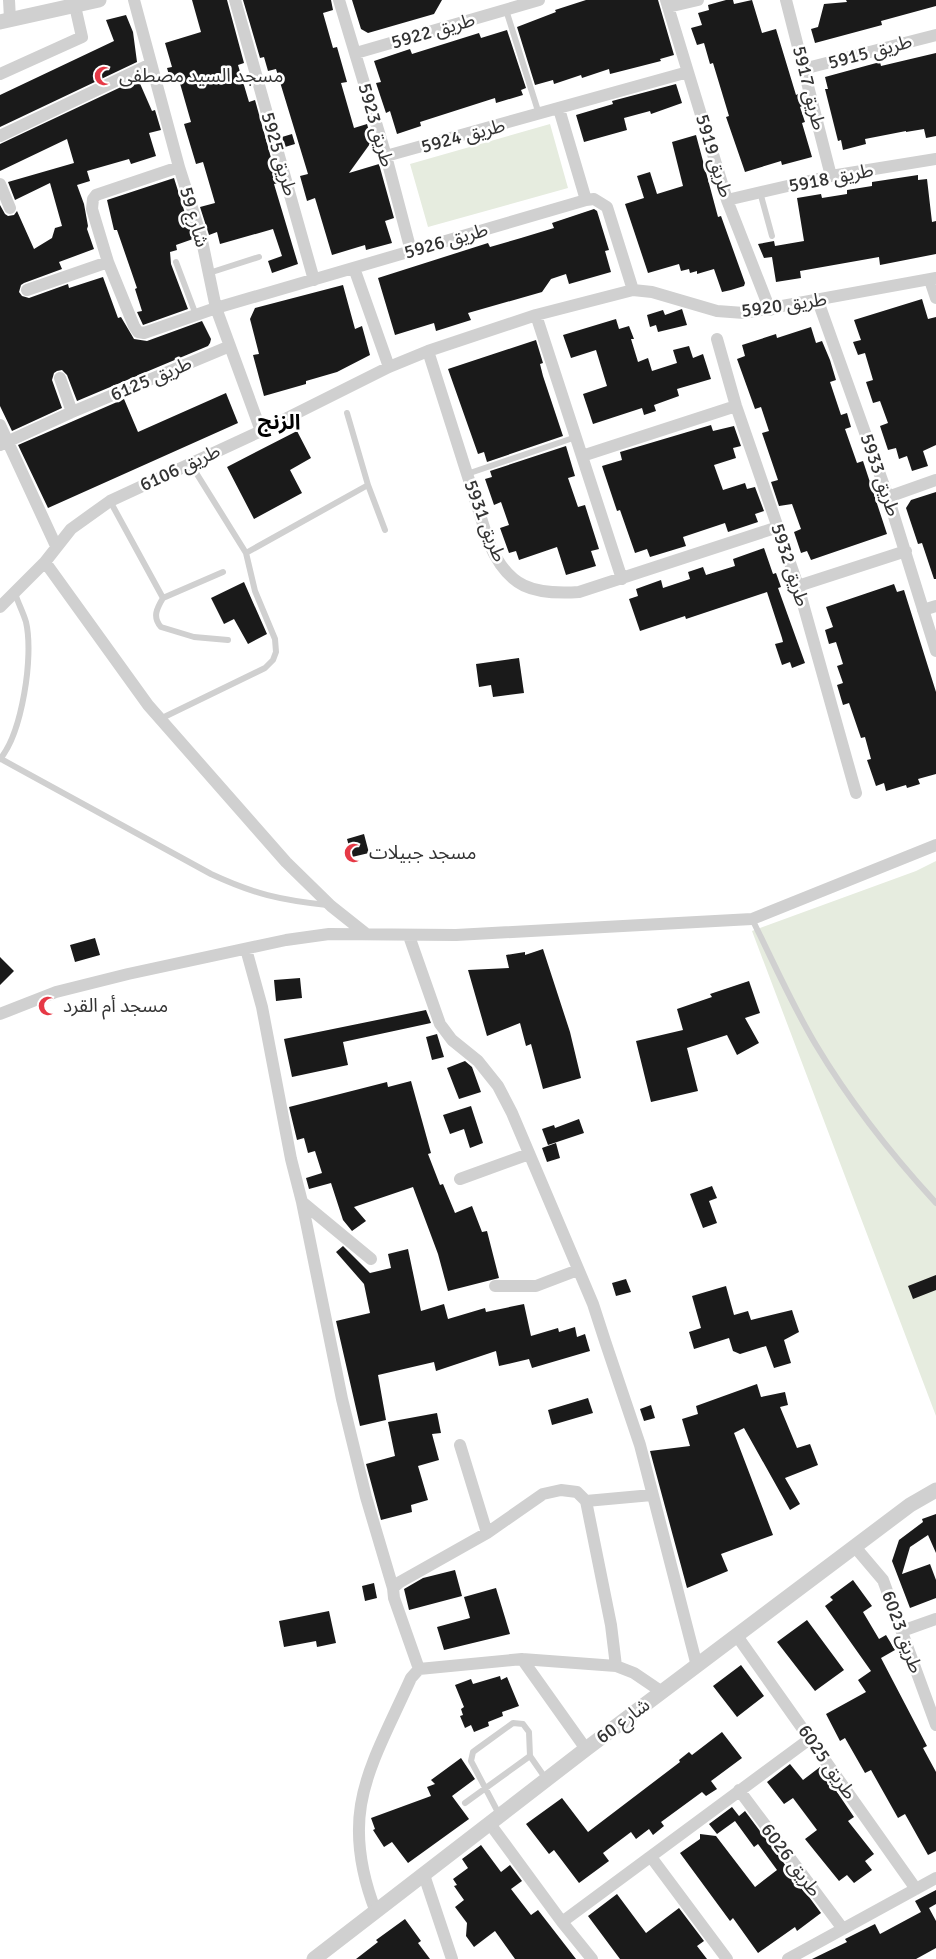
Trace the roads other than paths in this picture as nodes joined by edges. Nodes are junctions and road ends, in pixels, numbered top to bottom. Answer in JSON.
{"nodes":[{"id":1,"x":10,"y":0,"type":"edge"},
{"id":2,"x":99,"y":0,"type":"edge"},
{"id":3,"x":134,"y":0,"type":"edge"},
{"id":4,"x":235,"y":0,"type":"edge"},
{"id":5,"x":339,"y":0,"type":"edge"},
{"id":6,"x":539,"y":0,"type":"edge"},
{"id":7,"x":698,"y":0,"type":"edge"},
{"id":8,"x":786,"y":0,"type":"edge"},
{"id":9,"x":74,"y":3,"type":"edge"},
{"id":10,"x":667,"y":3,"type":"edge"},
{"id":11,"x":506,"y":10,"type":"junction"},
{"id":12,"x":9,"y":19,"type":"edge"},
{"id":13,"x":936,"y":35,"type":"edge"},
{"id":14,"x":356,"y":53,"type":"junction"},
{"id":15,"x":151,"y":64,"type":"junction"},
{"id":16,"x":803,"y":70,"type":"junction"},
{"id":17,"x":688,"y":72,"type":"junction"},
{"id":18,"x":0,"y":74,"type":"edge"},
{"id":19,"x":559,"y":109,"type":"junction"},
{"id":20,"x":540,"y":115,"type":"junction"},
{"id":21,"x":0,"y":136,"type":"edge"},
{"id":22,"x":386,"y":156,"type":"junction"},
{"id":23,"x":936,"y":159,"type":"edge"},
{"id":24,"x":179,"y":167,"type":"junction"},
{"id":25,"x":831,"y":176,"type":"junction"},
{"id":26,"x":0,"y":184,"type":"edge"},
{"id":27,"x":760,"y":192,"type":"junction"},
{"id":28,"x":586,"y":200,"type":"junction"},
{"id":29,"x":727,"y":200,"type":"junction"},
{"id":30,"x":10,"y":208,"type":"dead end"},
{"id":31,"x":772,"y":236,"type":"dead end"},
{"id":32,"x":411,"y":251,"type":"junction"},
{"id":33,"x":259,"y":257,"type":"dead end"},
{"id":34,"x":108,"y":262,"type":"junction"},
{"id":35,"x":176,"y":262,"type":"dead end"},
{"id":36,"x":354,"y":268,"type":"junction"},
{"id":37,"x":209,"y":273,"type":"junction"},
{"id":38,"x":933,"y":279,"type":"edge"},
{"id":39,"x":314,"y":280,"type":"junction"},
{"id":40,"x":27,"y":290,"type":"dead end"},
{"id":41,"x":633,"y":290,"type":"junction"},
{"id":42,"x":936,"y":298,"type":"edge"},
{"id":43,"x":818,"y":301,"type":"junction"},
{"id":44,"x":216,"y":308,"type":"junction"},
{"id":45,"x":770,"y":310,"type":"junction"},
{"id":46,"x":196,"y":315,"type":"junction"},
{"id":47,"x":536,"y":315,"type":"junction"},
{"id":48,"x":717,"y":339,"type":"dead end"},
{"id":49,"x":230,"y":346,"type":"junction"},
{"id":50,"x":428,"y":351,"type":"junction"},
{"id":51,"x":389,"y":367,"type":"junction"},
{"id":52,"x":60,"y":378,"type":"dead end"},
{"id":53,"x":736,"y":406,"type":"junction"},
{"id":54,"x":72,"y":412,"type":"junction"},
{"id":55,"x":347,"y":413,"type":"dead end"},
{"id":56,"x":0,"y":425,"type":"edge"},
{"id":57,"x":261,"y":431,"type":"junction"},
{"id":58,"x":576,"y":437,"type":"junction"},
{"id":59,"x":3,"y":443,"type":"edge"},
{"id":60,"x":582,"y":456,"type":"junction"},
{"id":61,"x":190,"y":463,"type":"junction"},
{"id":62,"x":467,"y":474,"type":"junction"},
{"id":63,"x":936,"y":480,"type":"edge"},
{"id":64,"x":368,"y":485,"type":"junction"},
{"id":65,"x":888,"y":497,"type":"junction"},
{"id":66,"x":110,"y":501,"type":"junction"},
{"id":67,"x":778,"y":527,"type":"junction"},
{"id":68,"x":385,"y":530,"type":"dead end"},
{"id":69,"x":56,"y":546,"type":"junction"},
{"id":70,"x":906,"y":551,"type":"junction"},
{"id":71,"x":246,"y":552,"type":"junction"},
{"id":72,"x":45,"y":562,"type":"junction"},
{"id":73,"x":223,"y":572,"type":"dead end"},
{"id":74,"x":622,"y":579,"type":"junction"},
{"id":75,"x":798,"y":586,"type":"junction"},
{"id":76,"x":15,"y":593,"type":"junction"},
{"id":77,"x":163,"y":598,"type":"junction"},
{"id":78,"x":936,"y":606,"type":"edge"},
{"id":79,"x":0,"y":607,"type":"edge"},
{"id":80,"x":923,"y":610,"type":"junction"},
{"id":81,"x":228,"y":640,"type":"dead end"},
{"id":82,"x":936,"y":651,"type":"edge"},
{"id":83,"x":160,"y":719,"type":"junction"},
{"id":84,"x":0,"y":759,"type":"edge"},
{"id":85,"x":856,"y":793,"type":"dead end"},
{"id":86,"x":936,"y":845,"type":"edge"},
{"id":87,"x":331,"y":906,"type":"junction"},
{"id":88,"x":752,"y":919,"type":"junction"},
{"id":89,"x":365,"y":933,"type":"junction"},
{"id":90,"x":408,"y":936,"type":"junction"},
{"id":91,"x":246,"y":949,"type":"junction"},
{"id":92,"x":0,"y":1014,"type":"edge"},
{"id":93,"x":528,"y":1154,"type":"junction"},
{"id":94,"x":460,"y":1179,"type":"dead end"},
{"id":95,"x":302,"y":1202,"type":"junction"},
{"id":96,"x":936,"y":1203,"type":"edge"},
{"id":97,"x":371,"y":1259,"type":"dead end"},
{"id":98,"x":578,"y":1270,"type":"junction"},
{"id":99,"x":495,"y":1286,"type":"dead end"},
{"id":100,"x":460,"y":1445,"type":"dead end"},
{"id":101,"x":936,"y":1490,"type":"edge"},
{"id":102,"x":652,"y":1495,"type":"junction"},
{"id":103,"x":586,"y":1501,"type":"junction"},
{"id":104,"x":487,"y":1533,"type":"junction"},
{"id":105,"x":855,"y":1547,"type":"junction"},
{"id":106,"x":393,"y":1588,"type":"junction"},
{"id":107,"x":936,"y":1619,"type":"edge"},
{"id":108,"x":902,"y":1631,"type":"junction"},
{"id":109,"x":737,"y":1636,"type":"junction"},
{"id":110,"x":522,"y":1659,"type":"junction"},
{"id":111,"x":616,"y":1666,"type":"junction"},
{"id":112,"x":697,"y":1666,"type":"junction"},
{"id":113,"x":419,"y":1669,"type":"junction"},
{"id":114,"x":662,"y":1692,"type":"junction"},
{"id":115,"x":936,"y":1725,"type":"edge"},
{"id":116,"x":811,"y":1738,"type":"junction"},
{"id":117,"x":586,"y":1749,"type":"junction"},
{"id":118,"x":530,"y":1756,"type":"junction"},
{"id":119,"x":547,"y":1780,"type":"junction"},
{"id":120,"x":485,"y":1788,"type":"junction"},
{"id":121,"x":739,"y":1790,"type":"junction"},
{"id":122,"x":465,"y":1803,"type":"dead end"},
{"id":123,"x":495,"y":1820,"type":"junction"},
{"id":124,"x":651,"y":1857,"type":"junction"},
{"id":125,"x":424,"y":1875,"type":"junction"},
{"id":126,"x":936,"y":1878,"type":"edge"},
{"id":127,"x":916,"y":1889,"type":"junction"},
{"id":128,"x":376,"y":1912,"type":"junction"},
{"id":129,"x":562,"y":1922,"type":"junction"},
{"id":130,"x":843,"y":1930,"type":"junction"},
{"id":131,"x":314,"y":1959,"type":"edge"},
{"id":132,"x":452,"y":1959,"type":"edge"},
{"id":133,"x":592,"y":1959,"type":"edge"},
{"id":134,"x":728,"y":1959,"type":"edge"},
{"id":135,"x":788,"y":1959,"type":"edge"}],
"edges":[{"from":1,"to":12,"type":"street"},
{"from":2,"to":9,"type":"street"},
{"from":3,"to":15,"type":"street","name":"شارع 59"},
{"from":4,"to":39,"type":"street","name":"طريق 5925"},
{"from":5,"to":14,"type":"street","name":"طريق 5923"},
{"from":6,"to":11,"type":"street","name":"طريق 5922"},
{"from":7,"to":10,"type":"street"},
{"from":8,"to":16,"type":"street","name":"طريق 5917"},
{"from":9,"to":12,"type":"street"},
{"from":9,"to":18,"type":"street"},
{"from":10,"to":17,"type":"street","name":"طريق 5919"},
{"from":11,"to":14,"type":"street","name":"طريق 5922"},
{"from":11,"to":20,"type":"lane"},
{"from":13,"to":16,"type":"street","name":"طريق 5915"},
{"from":14,"to":22,"type":"street","name":"طريق 5923"},
{"from":15,"to":21,"type":"street"},
{"from":15,"to":24,"type":"street","name":"شارع 59"},
{"from":16,"to":25,"type":"street","name":"طريق 5917"},
{"from":17,"to":19,"type":"street","name":"طريق 5924"},
{"from":17,"to":29,"type":"street","name":"طريق 5919"},
{"from":19,"to":20,"type":"street","name":"طريق 5924"},
{"from":19,"to":28,"type":"street"},
{"from":20,"to":22,"type":"street","name":"طريق 5924"},
{"from":22,"to":32,"type":"street","name":"طريق 5923"},
{"from":23,"to":25,"type":"street","name":"طريق 5918"},
{"from":24,"to":34,"type":"street"},
{"from":24,"to":37,"type":"street","name":"شارع 59"},
{"from":25,"to":27,"type":"street","name":"طريق 5918"},
{"from":26,"to":30,"type":"street"},
{"from":27,"to":29,"type":"street","name":"طريق 5918"},
{"from":27,"to":31,"type":"lane"},
{"from":28,"to":32,"type":"street","name":"طريق 5926"},
{"from":28,"to":41,"type":"street"},
{"from":29,"to":45,"type":"street","name":"طريق 5919"},
{"from":32,"to":36,"type":"street","name":"طريق 5926"},
{"from":33,"to":37,"type":"lane"},
{"from":34,"to":40,"type":"street"},
{"from":34,"to":46,"type":"street","name":"طريق 5926"},
{"from":35,"to":46,"type":"lane"},
{"from":36,"to":39,"type":"street","name":"طريق 5926"},
{"from":36,"to":51,"type":"street"},
{"from":37,"to":44,"type":"street","name":"شارع 59"},
{"from":38,"to":42,"type":"street"},
{"from":38,"to":43,"type":"street","name":"طريق 5920"},
{"from":39,"to":44,"type":"street","name":"طريق 5926"},
{"from":41,"to":45,"type":"street","name":"طريق 5920"},
{"from":41,"to":47,"type":"street","name":"طريق 5920"},
{"from":43,"to":45,"type":"street","name":"طريق 5920"},
{"from":43,"to":65,"type":"street","name":"طريق 5933"},
{"from":44,"to":46,"type":"street","name":"طريق 5926"},
{"from":44,"to":49,"type":"street","name":"شارع 59"},
{"from":47,"to":50,"type":"street","name":"طريق 5920"},
{"from":47,"to":58,"type":"street"},
{"from":48,"to":53,"type":"street","name":"طريق 5932"},
{"from":49,"to":54,"type":"street","name":"طريق 6125"},
{"from":49,"to":57,"type":"street","name":"شارع 59"},
{"from":50,"to":51,"type":"street","name":"طريق 5920"},
{"from":50,"to":62,"type":"street","name":"طريق 5931"},
{"from":51,"to":57,"type":"street","name":"طريق 6106"},
{"from":52,"to":54,"type":"street"},
{"from":53,"to":60,"type":"street"},
{"from":53,"to":67,"type":"street","name":"طريق 5932"},
{"from":54,"to":59,"type":"street","name":"طريق 6125"},
{"from":55,"to":64,"type":"lane"},
{"from":56,"to":59,"type":"street"},
{"from":57,"to":61,"type":"street","name":"طريق 6106"},
{"from":58,"to":60,"type":"street"},
{"from":58,"to":62,"type":"lane"},
{"from":59,"to":69,"type":"street"},
{"from":60,"to":74,"type":"street"},
{"from":61,"to":66,"type":"street","name":"طريق 6106"},
{"from":61,"to":71,"type":"lane"},
{"from":62,"to":74,"type":"street","name":"طريق 5931"},
{"from":63,"to":65,"type":"street"},
{"from":64,"to":68,"type":"lane"},
{"from":64,"to":71,"type":"lane"},
{"from":65,"to":70,"type":"street","name":"طريق 5933"},
{"from":66,"to":69,"type":"street","name":"طريق 6106"},
{"from":66,"to":77,"type":"lane"},
{"from":67,"to":74,"type":"street","name":"طريق 5931"},
{"from":67,"to":75,"type":"street","name":"طريق 5932"},
{"from":69,"to":72,"type":"street","name":"طريق 6106"},
{"from":70,"to":75,"type":"street"},
{"from":70,"to":80,"type":"street","name":"طريق 5933"},
{"from":71,"to":83,"type":"lane"},
{"from":72,"to":76,"type":"street","name":"طريق 6106"},
{"from":72,"to":83,"type":"street"},
{"from":73,"to":77,"type":"lane"},
{"from":75,"to":85,"type":"street","name":"طريق 5932"},
{"from":76,"to":79,"type":"street","name":"طريق 6106"},
{"from":76,"to":84,"type":"lane"},
{"from":77,"to":81,"type":"lane"},
{"from":78,"to":80,"type":"street"},
{"from":80,"to":82,"type":"street","name":"طريق 5933"},
{"from":83,"to":87,"type":"street"},
{"from":84,"to":87,"type":"lane"},
{"from":86,"to":88,"type":"street"},
{"from":87,"to":89,"type":"street"},
{"from":88,"to":90,"type":"street"},
{"from":88,"to":96,"type":"lane"},
{"from":89,"to":90,"type":"street"},
{"from":89,"to":91,"type":"street"},
{"from":90,"to":93,"type":"street"},
{"from":91,"to":92,"type":"street"},
{"from":91,"to":95,"type":"street"},
{"from":93,"to":94,"type":"street"},
{"from":93,"to":98,"type":"street"},
{"from":95,"to":97,"type":"street"},
{"from":95,"to":106,"type":"street"},
{"from":98,"to":99,"type":"street"},
{"from":98,"to":102,"type":"street"},
{"from":100,"to":104,"type":"street"},
{"from":101,"to":105,"type":"street","name":"شارع 60"},
{"from":102,"to":103,"type":"street"},
{"from":102,"to":112,"type":"street"},
{"from":103,"to":104,"type":"street"},
{"from":103,"to":111,"type":"street"},
{"from":104,"to":106,"type":"street"},
{"from":105,"to":108,"type":"street","name":"طريق 6023"},
{"from":105,"to":109,"type":"street","name":"شارع 60"},
{"from":106,"to":113,"type":"street"},
{"from":107,"to":108,"type":"street"},
{"from":108,"to":115,"type":"street","name":"طريق 6023"},
{"from":109,"to":112,"type":"street","name":"شارع 60"},
{"from":109,"to":116,"type":"street","name":"طريق 6025"},
{"from":110,"to":111,"type":"street"},
{"from":110,"to":113,"type":"street"},
{"from":110,"to":117,"type":"street"},
{"from":111,"to":114,"type":"street"},
{"from":112,"to":114,"type":"street","name":"شارع 60"},
{"from":113,"to":128,"type":"street"},
{"from":114,"to":117,"type":"street","name":"شارع 60"},
{"from":116,"to":121,"type":"street"},
{"from":116,"to":127,"type":"street","name":"طريق 6025"},
{"from":117,"to":119,"type":"street","name":"شارع 60"},
{"from":118,"to":119,"type":"lane"},
{"from":118,"to":120,"type":"lane"},
{"from":118,"to":120,"type":"lane"},
{"from":119,"to":123,"type":"street","name":"شارع 60"},
{"from":120,"to":122,"type":"lane"},
{"from":120,"to":123,"type":"lane"},
{"from":121,"to":124,"type":"street"},
{"from":121,"to":130,"type":"street","name":"طريق 6026"},
{"from":123,"to":125,"type":"street","name":"شارع 60"},
{"from":123,"to":129,"type":"street"},
{"from":124,"to":129,"type":"street"},
{"from":124,"to":134,"type":"street"},
{"from":125,"to":128,"type":"street","name":"شارع 60"},
{"from":125,"to":132,"type":"street"},
{"from":126,"to":127,"type":"street"},
{"from":127,"to":130,"type":"street"},
{"from":128,"to":131,"type":"street","name":"شارع 60"},
{"from":129,"to":133,"type":"street"},
{"from":130,"to":135,"type":"street"}]}
